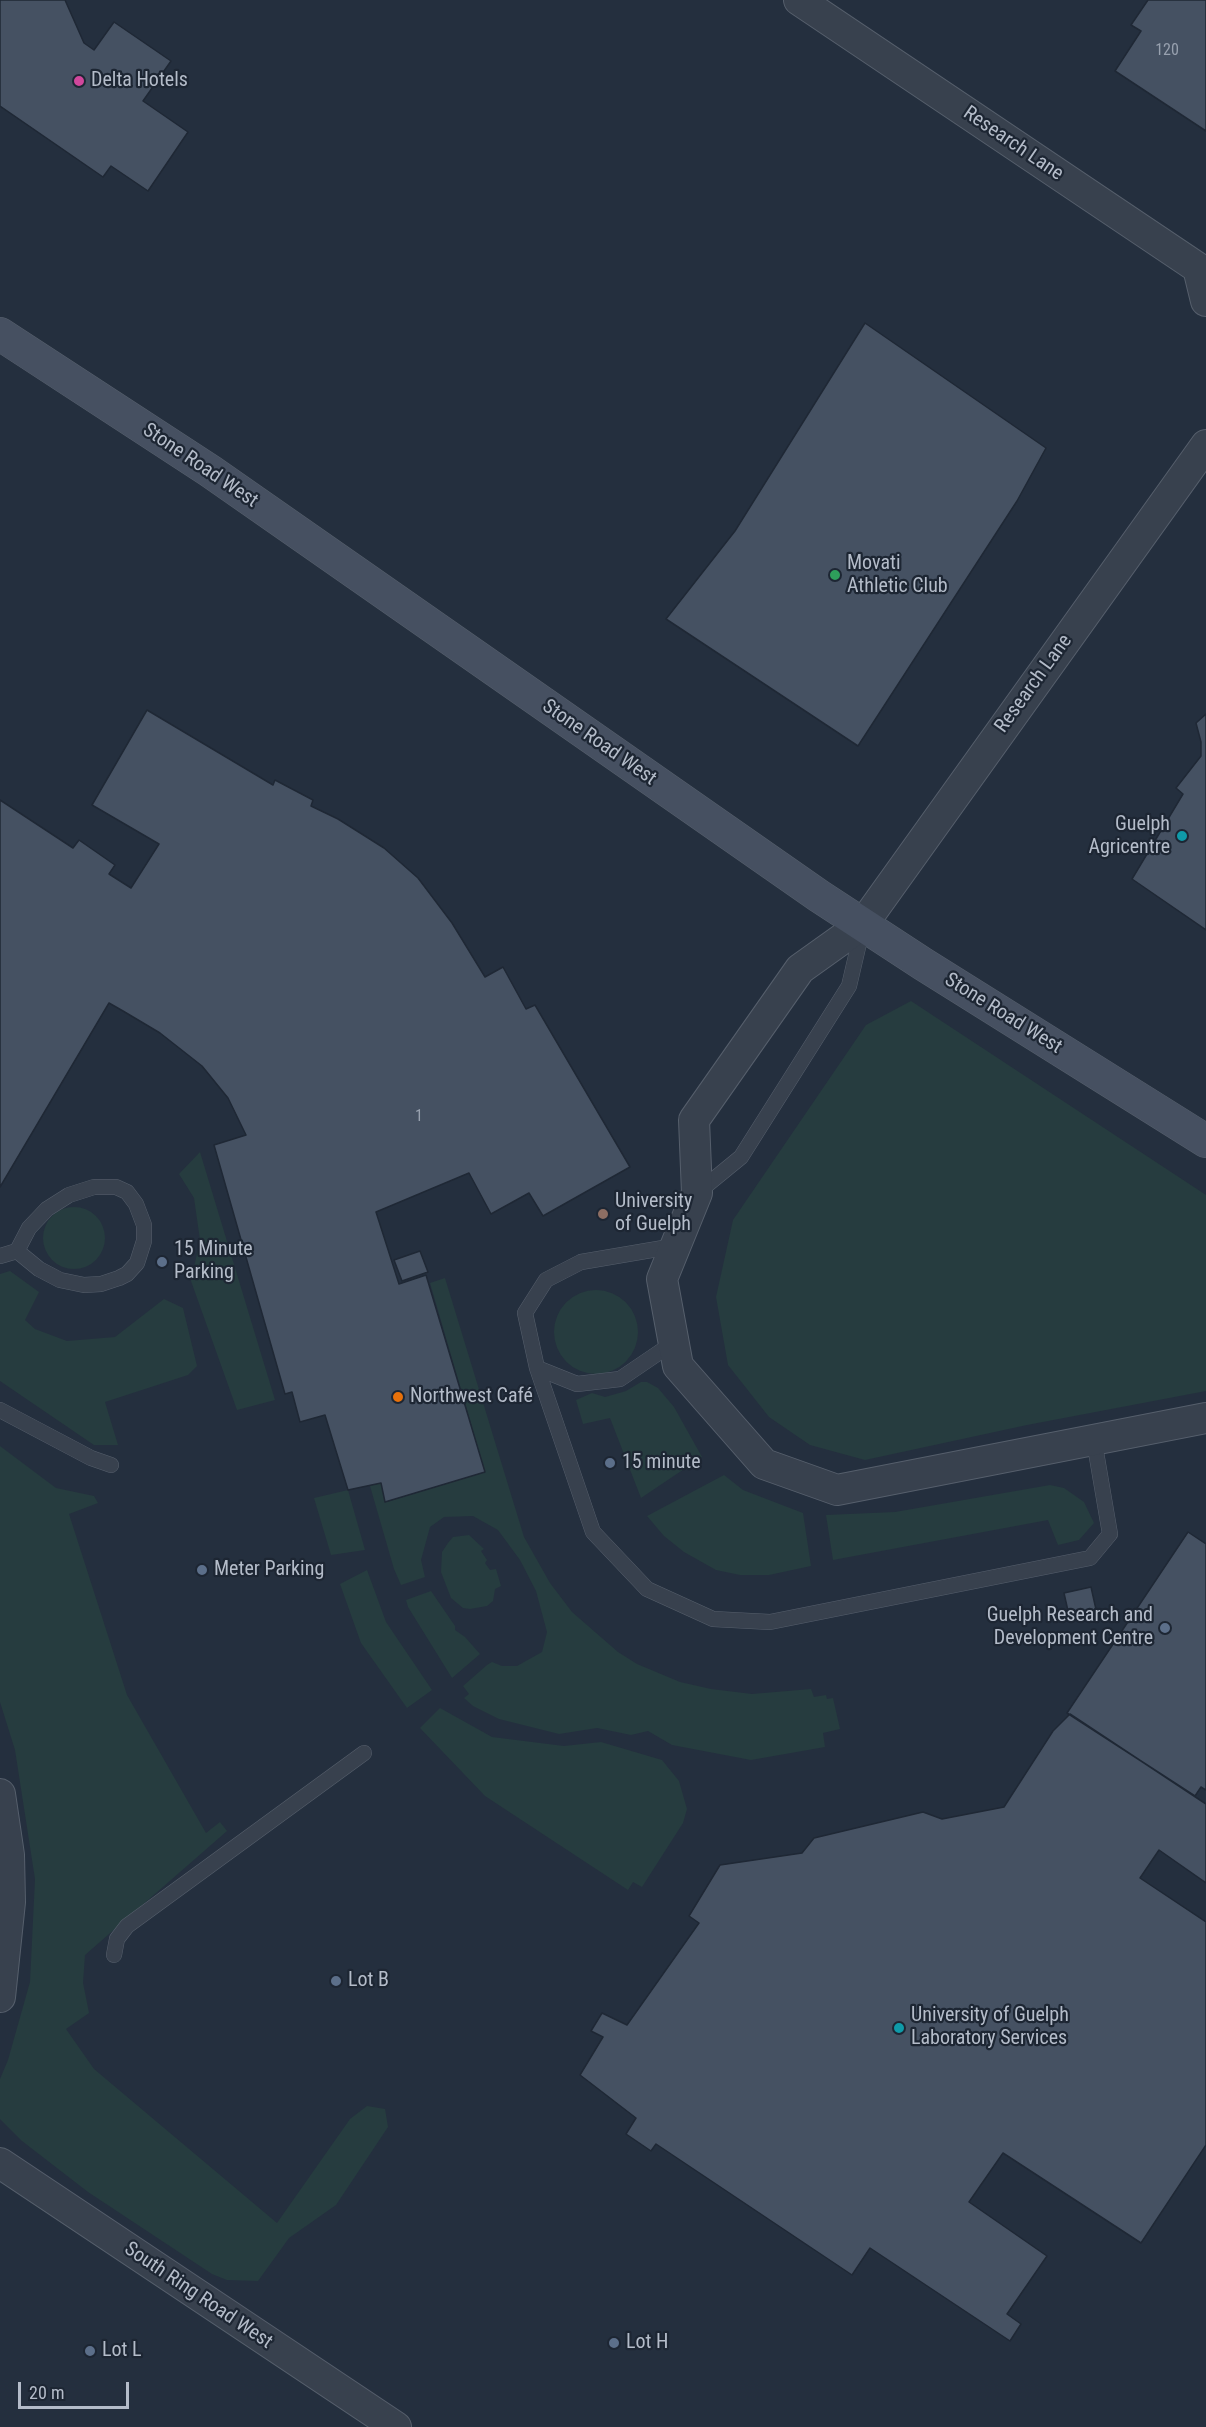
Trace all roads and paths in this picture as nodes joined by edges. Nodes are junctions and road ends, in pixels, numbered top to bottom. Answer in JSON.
{"nodes":[{"id":1,"x":799,"y":0,"type":"edge"},
{"id":2,"x":1206,"y":301,"type":"edge"},
{"id":3,"x":0,"y":334,"type":"edge"},
{"id":4,"x":1206,"y":445,"type":"edge"},
{"id":5,"x":863,"y":924,"type":"junction"},
{"id":6,"x":1206,"y":1141,"type":"edge"},
{"id":7,"x":697,"y":1193,"type":"junction"},
{"id":8,"x":675,"y":1246,"type":"junction"},
{"id":9,"x":16,"y":1251,"type":"junction"},
{"id":10,"x":0,"y":1256,"type":"edge"},
{"id":11,"x":674,"y":1343,"type":"junction"},
{"id":12,"x":537,"y":1368,"type":"junction"},
{"id":13,"x":0,"y":1410,"type":"edge"},
{"id":14,"x":1206,"y":1418,"type":"edge"},
{"id":15,"x":1094,"y":1440,"type":"junction"},
{"id":16,"x":111,"y":1465,"type":"dead end"},
{"id":17,"x":364,"y":1753,"type":"dead end"},
{"id":18,"x":0,"y":1794,"type":"edge"},
{"id":19,"x":114,"y":1955,"type":"dead end"},
{"id":20,"x":0,"y":1997,"type":"edge"},
{"id":21,"x":0,"y":2163,"type":"edge"},
{"id":22,"x":396,"y":2427,"type":"edge"}],
"edges":[{"from":1,"to":2,"type":"street","name":"Research Lane"},
{"from":3,"to":5,"type":"main road","name":"Stone Road West"},
{"from":4,"to":5,"type":"street","name":"Research Lane"},
{"from":5,"to":6,"type":"main road","name":"Stone Road West"},
{"from":5,"to":7,"type":"lane"},
{"from":5,"to":7,"type":"street","name":"Research Lane"},
{"from":7,"to":8,"type":"street"},
{"from":8,"to":11,"type":"street"},
{"from":8,"to":12,"type":"lane"},
{"from":9,"to":9,"type":"lane"},
{"from":9,"to":10,"type":"lane"},
{"from":11,"to":12,"type":"lane"},
{"from":11,"to":15,"type":"street"},
{"from":12,"to":15,"type":"lane"},
{"from":13,"to":16,"type":"lane"},
{"from":14,"to":15,"type":"street"},
{"from":17,"to":19,"type":"lane"},
{"from":18,"to":20,"type":"street"},
{"from":21,"to":22,"type":"street","name":"South Ring Road West"}]}
